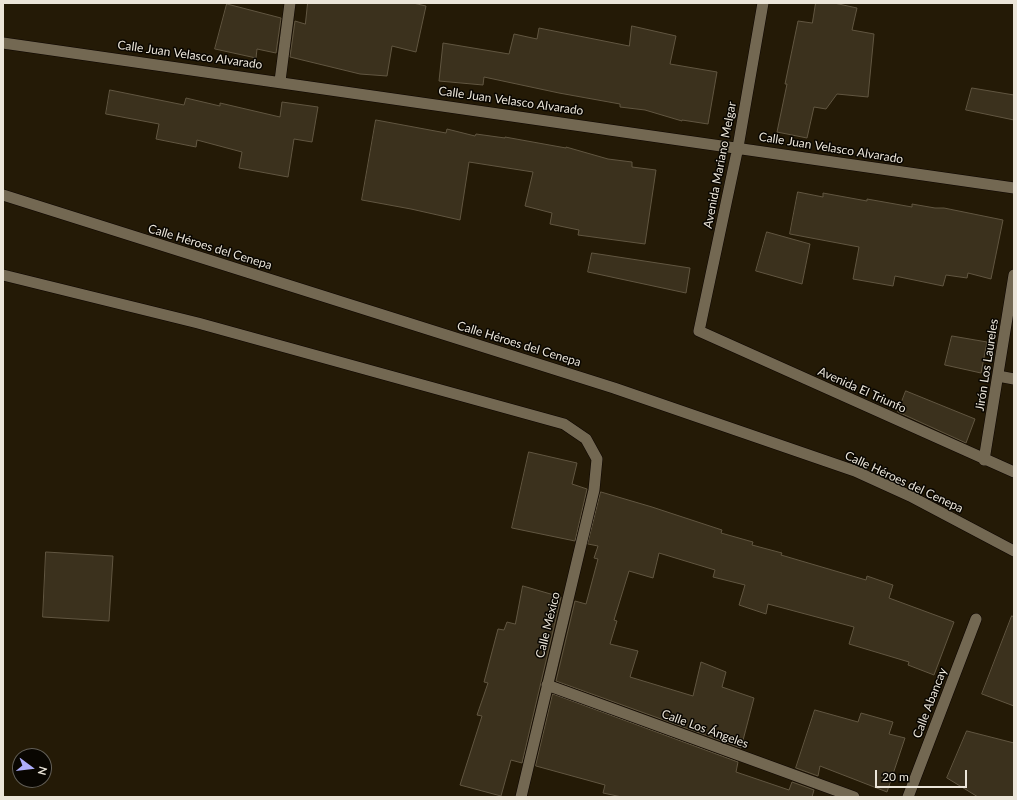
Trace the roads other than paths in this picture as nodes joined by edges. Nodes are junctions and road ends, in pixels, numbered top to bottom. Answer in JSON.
{"nodes":[{"id":1,"x":290,"y":3,"type":"edge"},
{"id":2,"x":763,"y":3,"type":"edge"},
{"id":3,"x":3,"y":43,"type":"edge"},
{"id":4,"x":280,"y":81,"type":"junction"},
{"id":5,"x":738,"y":147,"type":"junction"},
{"id":6,"x":1014,"y":188,"type":"edge"},
{"id":7,"x":3,"y":195,"type":"edge"},
{"id":8,"x":3,"y":275,"type":"edge"},
{"id":9,"x":1014,"y":275,"type":"edge"},
{"id":10,"x":699,"y":331,"type":"joint"},
{"id":11,"x":998,"y":376,"type":"junction"},
{"id":12,"x":1014,"y":378,"type":"edge"},
{"id":13,"x":984,"y":460,"type":"junction"},
{"id":14,"x":1014,"y":472,"type":"edge"},
{"id":15,"x":1014,"y":551,"type":"edge"},
{"id":16,"x":976,"y":619,"type":"dead end"},
{"id":17,"x":547,"y":686,"type":"junction"},
{"id":18,"x":522,"y":797,"type":"edge"},
{"id":19,"x":854,"y":797,"type":"edge"},
{"id":20,"x":908,"y":797,"type":"edge"}],
"edges":[{"from":1,"to":4,"type":"street"},
{"from":2,"to":5,"type":"street","name":"Avenida Mariano Melgar"},
{"from":3,"to":4,"type":"street","name":"Calle Juan Velasco Alvarado"},
{"from":4,"to":5,"type":"street","name":"Calle Juan Velasco Alvarado"},
{"from":5,"to":6,"type":"street","name":"Calle Juan Velasco Alvarado"},
{"from":5,"to":10,"type":"street","name":"Avenida Mariano Melgar"},
{"from":7,"to":15,"type":"street","name":"Calle Héroes del Cenepa"},
{"from":8,"to":17,"type":"street","name":"Calle México"},
{"from":9,"to":11,"type":"street","name":"Jirón Los Laureles"},
{"from":10,"to":13,"type":"street","name":"Avenida El Triunfo"},
{"from":11,"to":12,"type":"street"},
{"from":11,"to":13,"type":"street","name":"Jirón Los Laureles"},
{"from":13,"to":14,"type":"street","name":"Avenida El Triunfo"},
{"from":16,"to":20,"type":"street","name":"Calle Abancay"},
{"from":17,"to":18,"type":"street","name":"Calle México"},
{"from":17,"to":19,"type":"street","name":"Calle Los Ángeles"}]}
